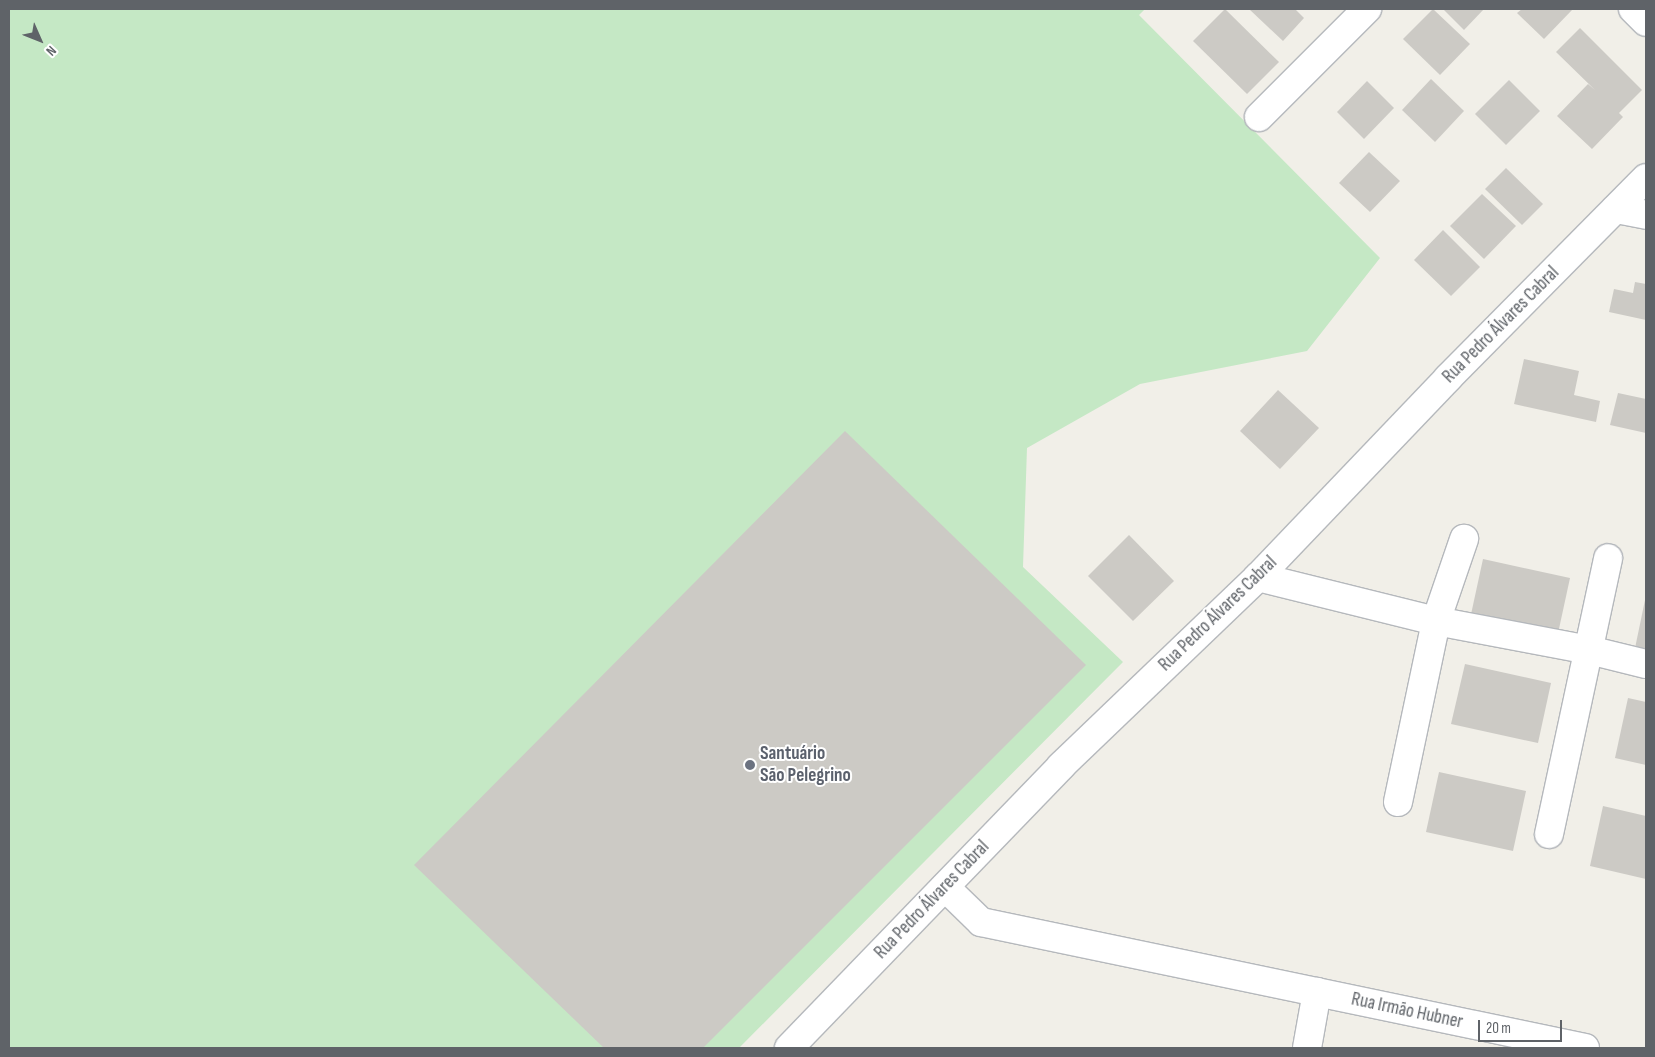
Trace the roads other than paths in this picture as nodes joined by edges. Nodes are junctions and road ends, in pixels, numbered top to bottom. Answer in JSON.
{"nodes":[{"id":1,"x":1367,"y":9,"type":"edge"},
{"id":2,"x":1633,"y":9,"type":"edge"},
{"id":3,"x":1646,"y":22,"type":"edge"},
{"id":4,"x":1259,"y":117,"type":"dead end"},
{"id":5,"x":1646,"y":178,"type":"edge"},
{"id":6,"x":1616,"y":209,"type":"junction"},
{"id":7,"x":1646,"y":216,"type":"edge"},
{"id":8,"x":1464,"y":539,"type":"dead end"},
{"id":9,"x":1608,"y":558,"type":"dead end"},
{"id":10,"x":1258,"y":577,"type":"junction"},
{"id":11,"x":1436,"y":621,"type":"junction"},
{"id":12,"x":1589,"y":650,"type":"junction"},
{"id":13,"x":1646,"y":664,"type":"edge"},
{"id":14,"x":1398,"y":802,"type":"dead end"},
{"id":15,"x":1549,"y":834,"type":"dead end"},
{"id":16,"x":945,"y":886,"type":"junction"},
{"id":17,"x":1317,"y":992,"type":"junction"},
{"id":18,"x":788,"y":1048,"type":"edge"},
{"id":19,"x":1307,"y":1048,"type":"edge"},
{"id":20,"x":1585,"y":1048,"type":"edge"}],
"edges":[{"from":1,"to":4,"type":"street"},
{"from":2,"to":3,"type":"street"},
{"from":5,"to":6,"type":"street","name":"Rua Pedro Álvares Cabral"},
{"from":6,"to":7,"type":"street"},
{"from":6,"to":10,"type":"street","name":"Rua Pedro Álvares Cabral"},
{"from":8,"to":11,"type":"street"},
{"from":9,"to":12,"type":"street"},
{"from":10,"to":11,"type":"street"},
{"from":10,"to":16,"type":"street","name":"Rua Pedro Álvares Cabral"},
{"from":11,"to":12,"type":"street"},
{"from":11,"to":14,"type":"street"},
{"from":12,"to":13,"type":"street"},
{"from":12,"to":15,"type":"street"},
{"from":16,"to":17,"type":"street","name":"Rua Irmão Hubner"},
{"from":16,"to":18,"type":"street","name":"Rua Pedro Álvares Cabral"},
{"from":17,"to":19,"type":"street"},
{"from":17,"to":20,"type":"street","name":"Rua Irmão Hubner"}]}
